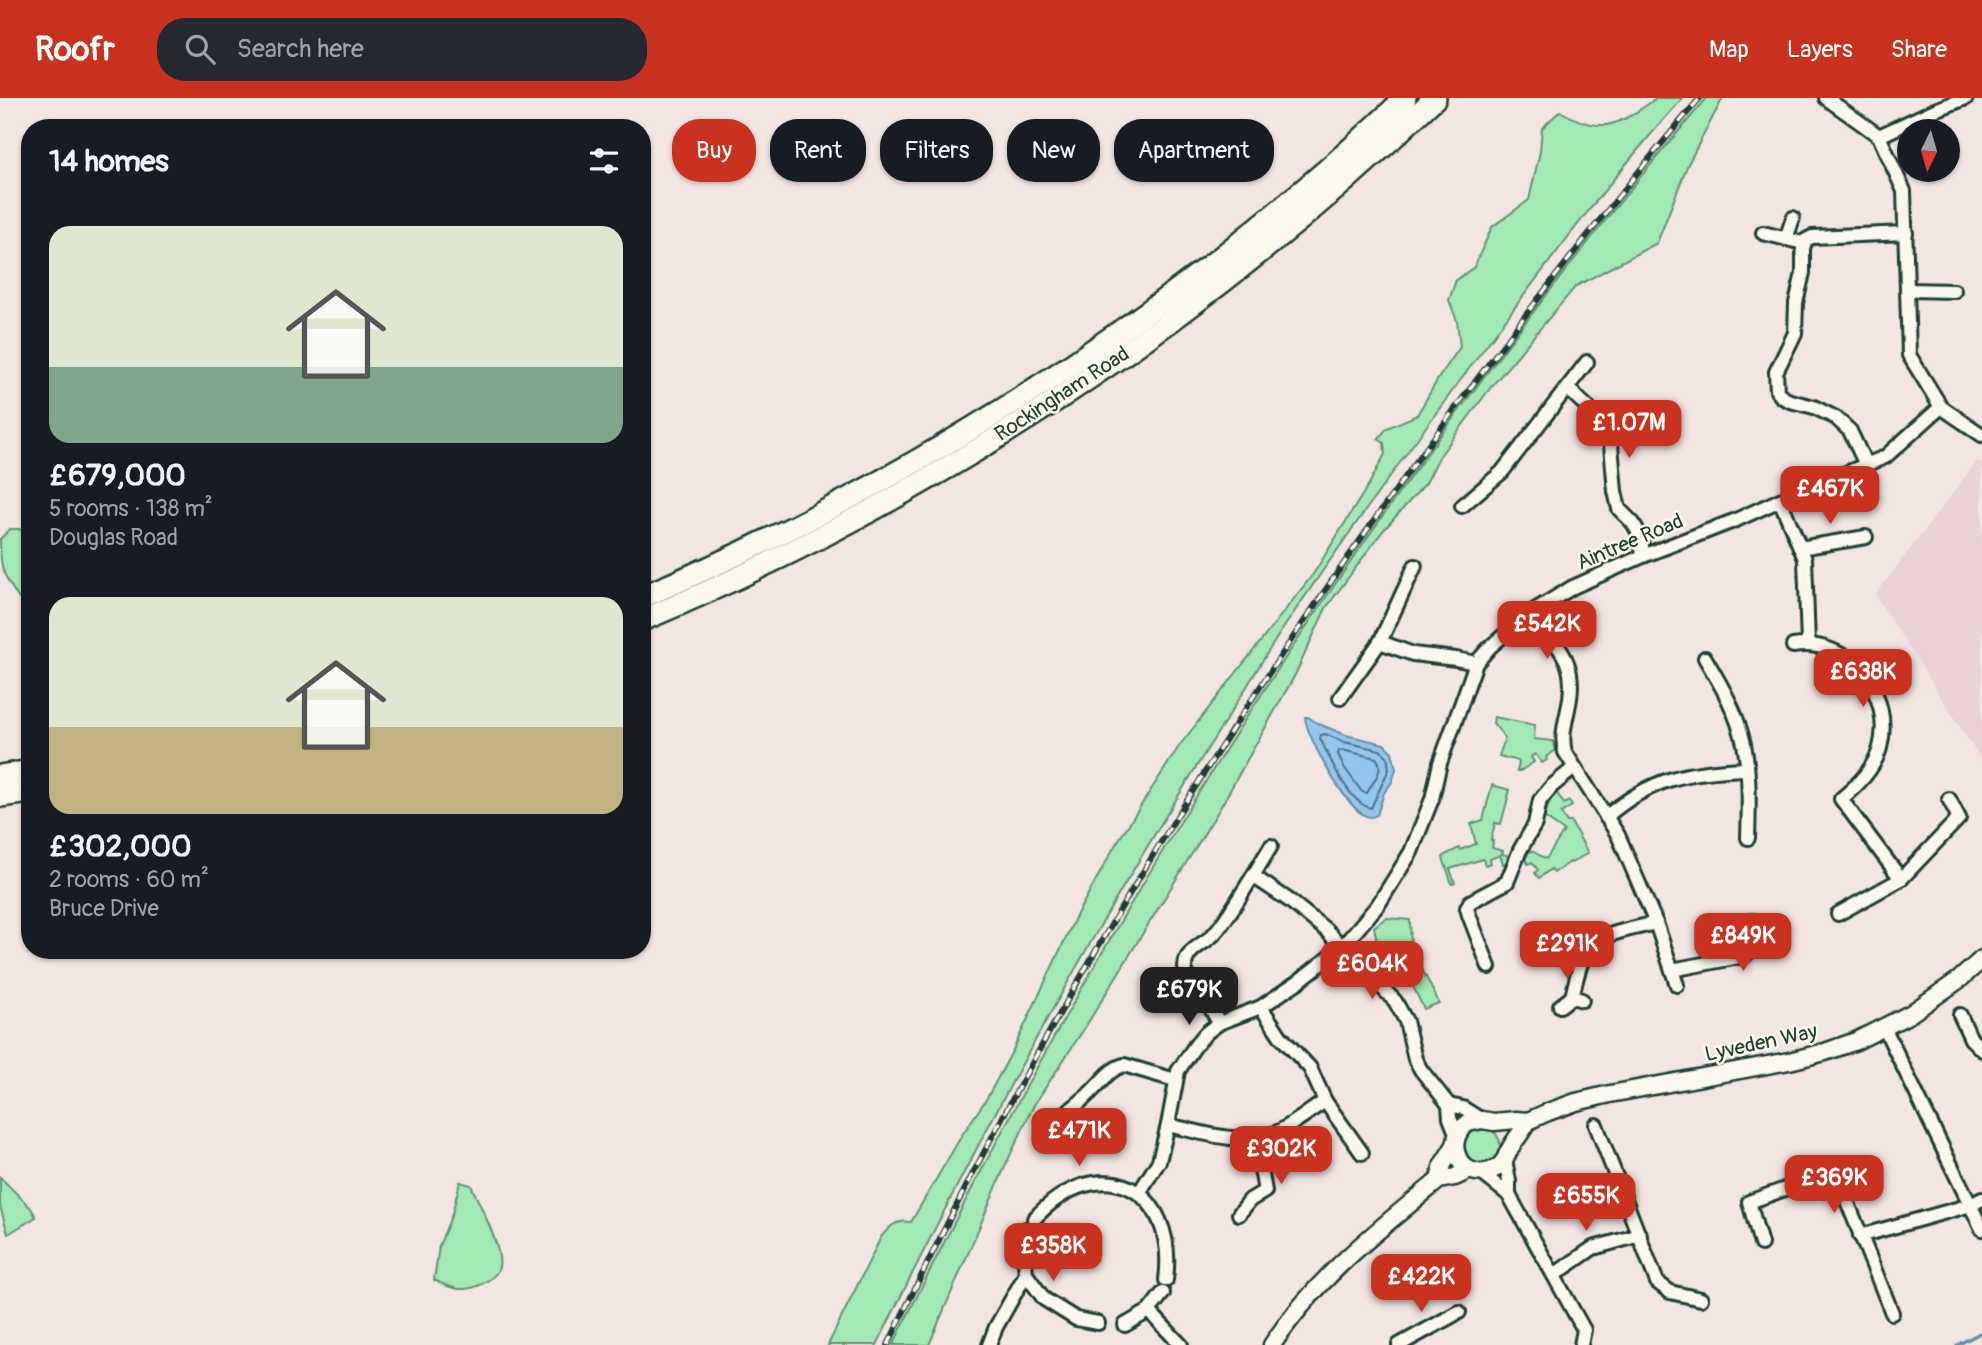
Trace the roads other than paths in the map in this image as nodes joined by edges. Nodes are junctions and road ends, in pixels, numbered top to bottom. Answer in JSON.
{"nodes":[{"id":1,"x":1405,"y":98,"type":"edge"},
{"id":2,"x":1435,"y":98,"type":"edge"},
{"id":3,"x":1826,"y":98,"type":"edge"},
{"id":4,"x":1966,"y":98,"type":"edge"},
{"id":5,"x":1932,"y":104,"type":"edge"},
{"id":6,"x":1879,"y":136,"type":"junction"},
{"id":7,"x":1793,"y":218,"type":"dead end"},
{"id":8,"x":1763,"y":233,"type":"dead end"},
{"id":9,"x":1906,"y":233,"type":"junction"},
{"id":10,"x":1786,"y":239,"type":"junction"},
{"id":11,"x":1803,"y":243,"type":"junction"},
{"id":12,"x":1908,"y":290,"type":"junction"},
{"id":13,"x":1954,"y":291,"type":"dead end"},
{"id":14,"x":1587,"y":362,"type":"dead end"},
{"id":15,"x":1567,"y":388,"type":"junction"},
{"id":16,"x":1941,"y":407,"type":"junction"},
{"id":17,"x":1982,"y":435,"type":"edge"},
{"id":18,"x":1866,"y":465,"type":"junction"},
{"id":19,"x":1780,"y":500,"type":"junction"},
{"id":20,"x":1462,"y":506,"type":"dead end"},
{"id":21,"x":1866,"y":537,"type":"dead end"},
{"id":22,"x":1800,"y":548,"type":"junction"},
{"id":23,"x":1643,"y":556,"type":"junction"},
{"id":24,"x":1415,"y":566,"type":"dead end"},
{"id":25,"x":651,"y":593,"type":"edge"},
{"id":26,"x":1530,"y":613,"type":"junction"},
{"id":27,"x":651,"y":616,"type":"edge"},
{"id":28,"x":1380,"y":642,"type":"junction"},
{"id":29,"x":1808,"y":644,"type":"junction"},
{"id":30,"x":1793,"y":646,"type":"dead end"},
{"id":31,"x":1705,"y":658,"type":"dead end"},
{"id":32,"x":1476,"y":663,"type":"junction"},
{"id":33,"x":1340,"y":698,"type":"dead end"},
{"id":34,"x":1574,"y":768,"type":"junction"},
{"id":35,"x":1746,"y":769,"type":"junction"},
{"id":36,"x":21,"y":772,"type":"edge"},
{"id":37,"x":0,"y":776,"type":"edge"},
{"id":38,"x":21,"y":793,"type":"edge"},
{"id":39,"x":0,"y":796,"type":"edge"},
{"id":40,"x":1949,"y":799,"type":"dead end"},
{"id":41,"x":1606,"y":817,"type":"junction"},
{"id":42,"x":1748,"y":838,"type":"dead end"},
{"id":43,"x":1271,"y":846,"type":"dead end"},
{"id":44,"x":1253,"y":876,"type":"junction"},
{"id":45,"x":1901,"y":879,"type":"junction"},
{"id":46,"x":1838,"y":914,"type":"dead end"},
{"id":47,"x":1752,"y":921,"type":"dead end"},
{"id":48,"x":1656,"y":923,"type":"junction"},
{"id":49,"x":1342,"y":947,"type":"junction"},
{"id":50,"x":1982,"y":958,"type":"edge"},
{"id":51,"x":1489,"y":967,"type":"dead end"},
{"id":52,"x":1672,"y":970,"type":"junction"},
{"id":53,"x":1677,"y":985,"type":"dead end"},
{"id":54,"x":1560,"y":1006,"type":"dead end"},
{"id":55,"x":1261,"y":1007,"type":"junction"},
{"id":56,"x":1960,"y":1015,"type":"dead end"},
{"id":57,"x":1219,"y":1023,"type":"junction"},
{"id":58,"x":1884,"y":1027,"type":"junction"},
{"id":59,"x":1982,"y":1050,"type":"edge"},
{"id":60,"x":1175,"y":1080,"type":"junction"},
{"id":61,"x":1325,"y":1101,"type":"junction"},
{"id":62,"x":1449,"y":1105,"type":"junction"},
{"id":63,"x":1056,"y":1121,"type":"dead end"},
{"id":64,"x":1488,"y":1121,"type":"junction"},
{"id":65,"x":1528,"y":1121,"type":"junction"},
{"id":66,"x":1168,"y":1125,"type":"junction"},
{"id":67,"x":1596,"y":1125,"type":"dead end"},
{"id":68,"x":1255,"y":1137,"type":"junction"},
{"id":69,"x":1456,"y":1141,"type":"junction"},
{"id":70,"x":1362,"y":1153,"type":"dead end"},
{"id":71,"x":1507,"y":1155,"type":"junction"},
{"id":72,"x":1475,"y":1171,"type":"junction"},
{"id":73,"x":1438,"y":1180,"type":"junction"},
{"id":74,"x":1139,"y":1193,"type":"junction"},
{"id":75,"x":1509,"y":1195,"type":"junction"},
{"id":76,"x":1977,"y":1202,"type":"edge"},
{"id":77,"x":1239,"y":1214,"type":"dead end"},
{"id":78,"x":1982,"y":1229,"type":"edge"},
{"id":79,"x":1640,"y":1235,"type":"junction"},
{"id":80,"x":1860,"y":1236,"type":"junction"},
{"id":81,"x":1761,"y":1244,"type":"dead end"},
{"id":82,"x":1026,"y":1274,"type":"junction"},
{"id":83,"x":1553,"y":1275,"type":"junction"},
{"id":84,"x":1166,"y":1280,"type":"dead end"},
{"id":85,"x":1163,"y":1293,"type":"dead end"},
{"id":86,"x":1701,"y":1299,"type":"dead end"},
{"id":87,"x":1149,"y":1311,"type":"junction"},
{"id":88,"x":1459,"y":1312,"type":"dead end"},
{"id":89,"x":1892,"y":1313,"type":"dead end"},
{"id":90,"x":1098,"y":1323,"type":"dead end"},
{"id":91,"x":1125,"y":1325,"type":"dead end"},
{"id":92,"x":989,"y":1345,"type":"edge"},
{"id":93,"x":1181,"y":1345,"type":"edge"},
{"id":94,"x":1272,"y":1345,"type":"edge"},
{"id":95,"x":1399,"y":1345,"type":"edge"},
{"id":96,"x":1581,"y":1345,"type":"edge"}],
"edges":[{"from":1,"to":25,"type":"highway","name":"Rockingham Road"},
{"from":2,"to":27,"type":"highway","name":"Rockingham Road"},
{"from":3,"to":6,"type":"street"},
{"from":4,"to":5,"type":"street"},
{"from":5,"to":6,"type":"street"},
{"from":6,"to":9,"type":"street"},
{"from":7,"to":10,"type":"street"},
{"from":8,"to":10,"type":"street"},
{"from":9,"to":11,"type":"street"},
{"from":9,"to":12,"type":"street"},
{"from":10,"to":11,"type":"street"},
{"from":11,"to":18,"type":"street"},
{"from":12,"to":13,"type":"street"},
{"from":12,"to":16,"type":"street"},
{"from":14,"to":15,"type":"street"},
{"from":15,"to":20,"type":"street"},
{"from":15,"to":23,"type":"street"},
{"from":16,"to":17,"type":"street"},
{"from":16,"to":18,"type":"street","name":"Aintree Road"},
{"from":18,"to":19,"type":"street","name":"Aintree Road"},
{"from":19,"to":22,"type":"street"},
{"from":19,"to":23,"type":"street","name":"Aintree Road"},
{"from":21,"to":22,"type":"street"},
{"from":22,"to":29,"type":"street"},
{"from":23,"to":26,"type":"street","name":"Aintree Road"},
{"from":24,"to":28,"type":"street"},
{"from":26,"to":32,"type":"street","name":"Aintree Road"},
{"from":26,"to":34,"type":"street"},
{"from":28,"to":32,"type":"street"},
{"from":28,"to":33,"type":"street"},
{"from":29,"to":30,"type":"street"},
{"from":29,"to":45,"type":"street"},
{"from":31,"to":35,"type":"street"},
{"from":32,"to":49,"type":"street","name":"Aintree Road"},
{"from":34,"to":41,"type":"street"},
{"from":34,"to":51,"type":"street"},
{"from":35,"to":41,"type":"street"},
{"from":35,"to":42,"type":"street"},
{"from":36,"to":37,"type":"highway"},
{"from":38,"to":39,"type":"highway"},
{"from":40,"to":45,"type":"street"},
{"from":41,"to":48,"type":"street"},
{"from":43,"to":44,"type":"street"},
{"from":44,"to":49,"type":"street"},
{"from":44,"to":57,"type":"street"},
{"from":45,"to":46,"type":"street"},
{"from":47,"to":52,"type":"street"},
{"from":48,"to":52,"type":"street"},
{"from":48,"to":54,"type":"street"},
{"from":49,"to":55,"type":"street","name":"Aintree Road"},
{"from":49,"to":62,"type":"street"},
{"from":50,"to":58,"type":"street","name":"Lyveden Way"},
{"from":52,"to":53,"type":"street"},
{"from":55,"to":57,"type":"street","name":"Aintree Road"},
{"from":55,"to":61,"type":"street"},
{"from":56,"to":59,"type":"street"},
{"from":57,"to":60,"type":"street"},
{"from":58,"to":65,"type":"street","name":"Lyveden Way"},
{"from":58,"to":76,"type":"street"},
{"from":60,"to":63,"type":"street"},
{"from":60,"to":66,"type":"street"},
{"from":61,"to":68,"type":"street"},
{"from":61,"to":70,"type":"street"},
{"from":62,"to":64,"type":"street"},
{"from":62,"to":69,"type":"street"},
{"from":64,"to":65,"type":"street","name":"Lyveden Way"},
{"from":64,"to":69,"type":"street"},
{"from":64,"to":71,"type":"street"},
{"from":65,"to":71,"type":"street"},
{"from":66,"to":68,"type":"street"},
{"from":66,"to":74,"type":"street"},
{"from":67,"to":79,"type":"street"},
{"from":68,"to":77,"type":"street"},
{"from":69,"to":72,"type":"street"},
{"from":69,"to":73,"type":"street"},
{"from":71,"to":72,"type":"street"},
{"from":71,"to":75,"type":"street"},
{"from":72,"to":73,"type":"street"},
{"from":72,"to":75,"type":"street"},
{"from":73,"to":94,"type":"street"},
{"from":74,"to":82,"type":"street"},
{"from":74,"to":84,"type":"street"},
{"from":75,"to":83,"type":"street"},
{"from":76,"to":78,"type":"street"},
{"from":76,"to":80,"type":"street"},
{"from":79,"to":83,"type":"street"},
{"from":79,"to":86,"type":"street"},
{"from":80,"to":81,"type":"street"},
{"from":80,"to":89,"type":"street"},
{"from":82,"to":90,"type":"street"},
{"from":82,"to":92,"type":"street"},
{"from":83,"to":96,"type":"street"},
{"from":85,"to":87,"type":"street"},
{"from":87,"to":91,"type":"street"},
{"from":87,"to":93,"type":"street"},
{"from":88,"to":95,"type":"street"}]}
